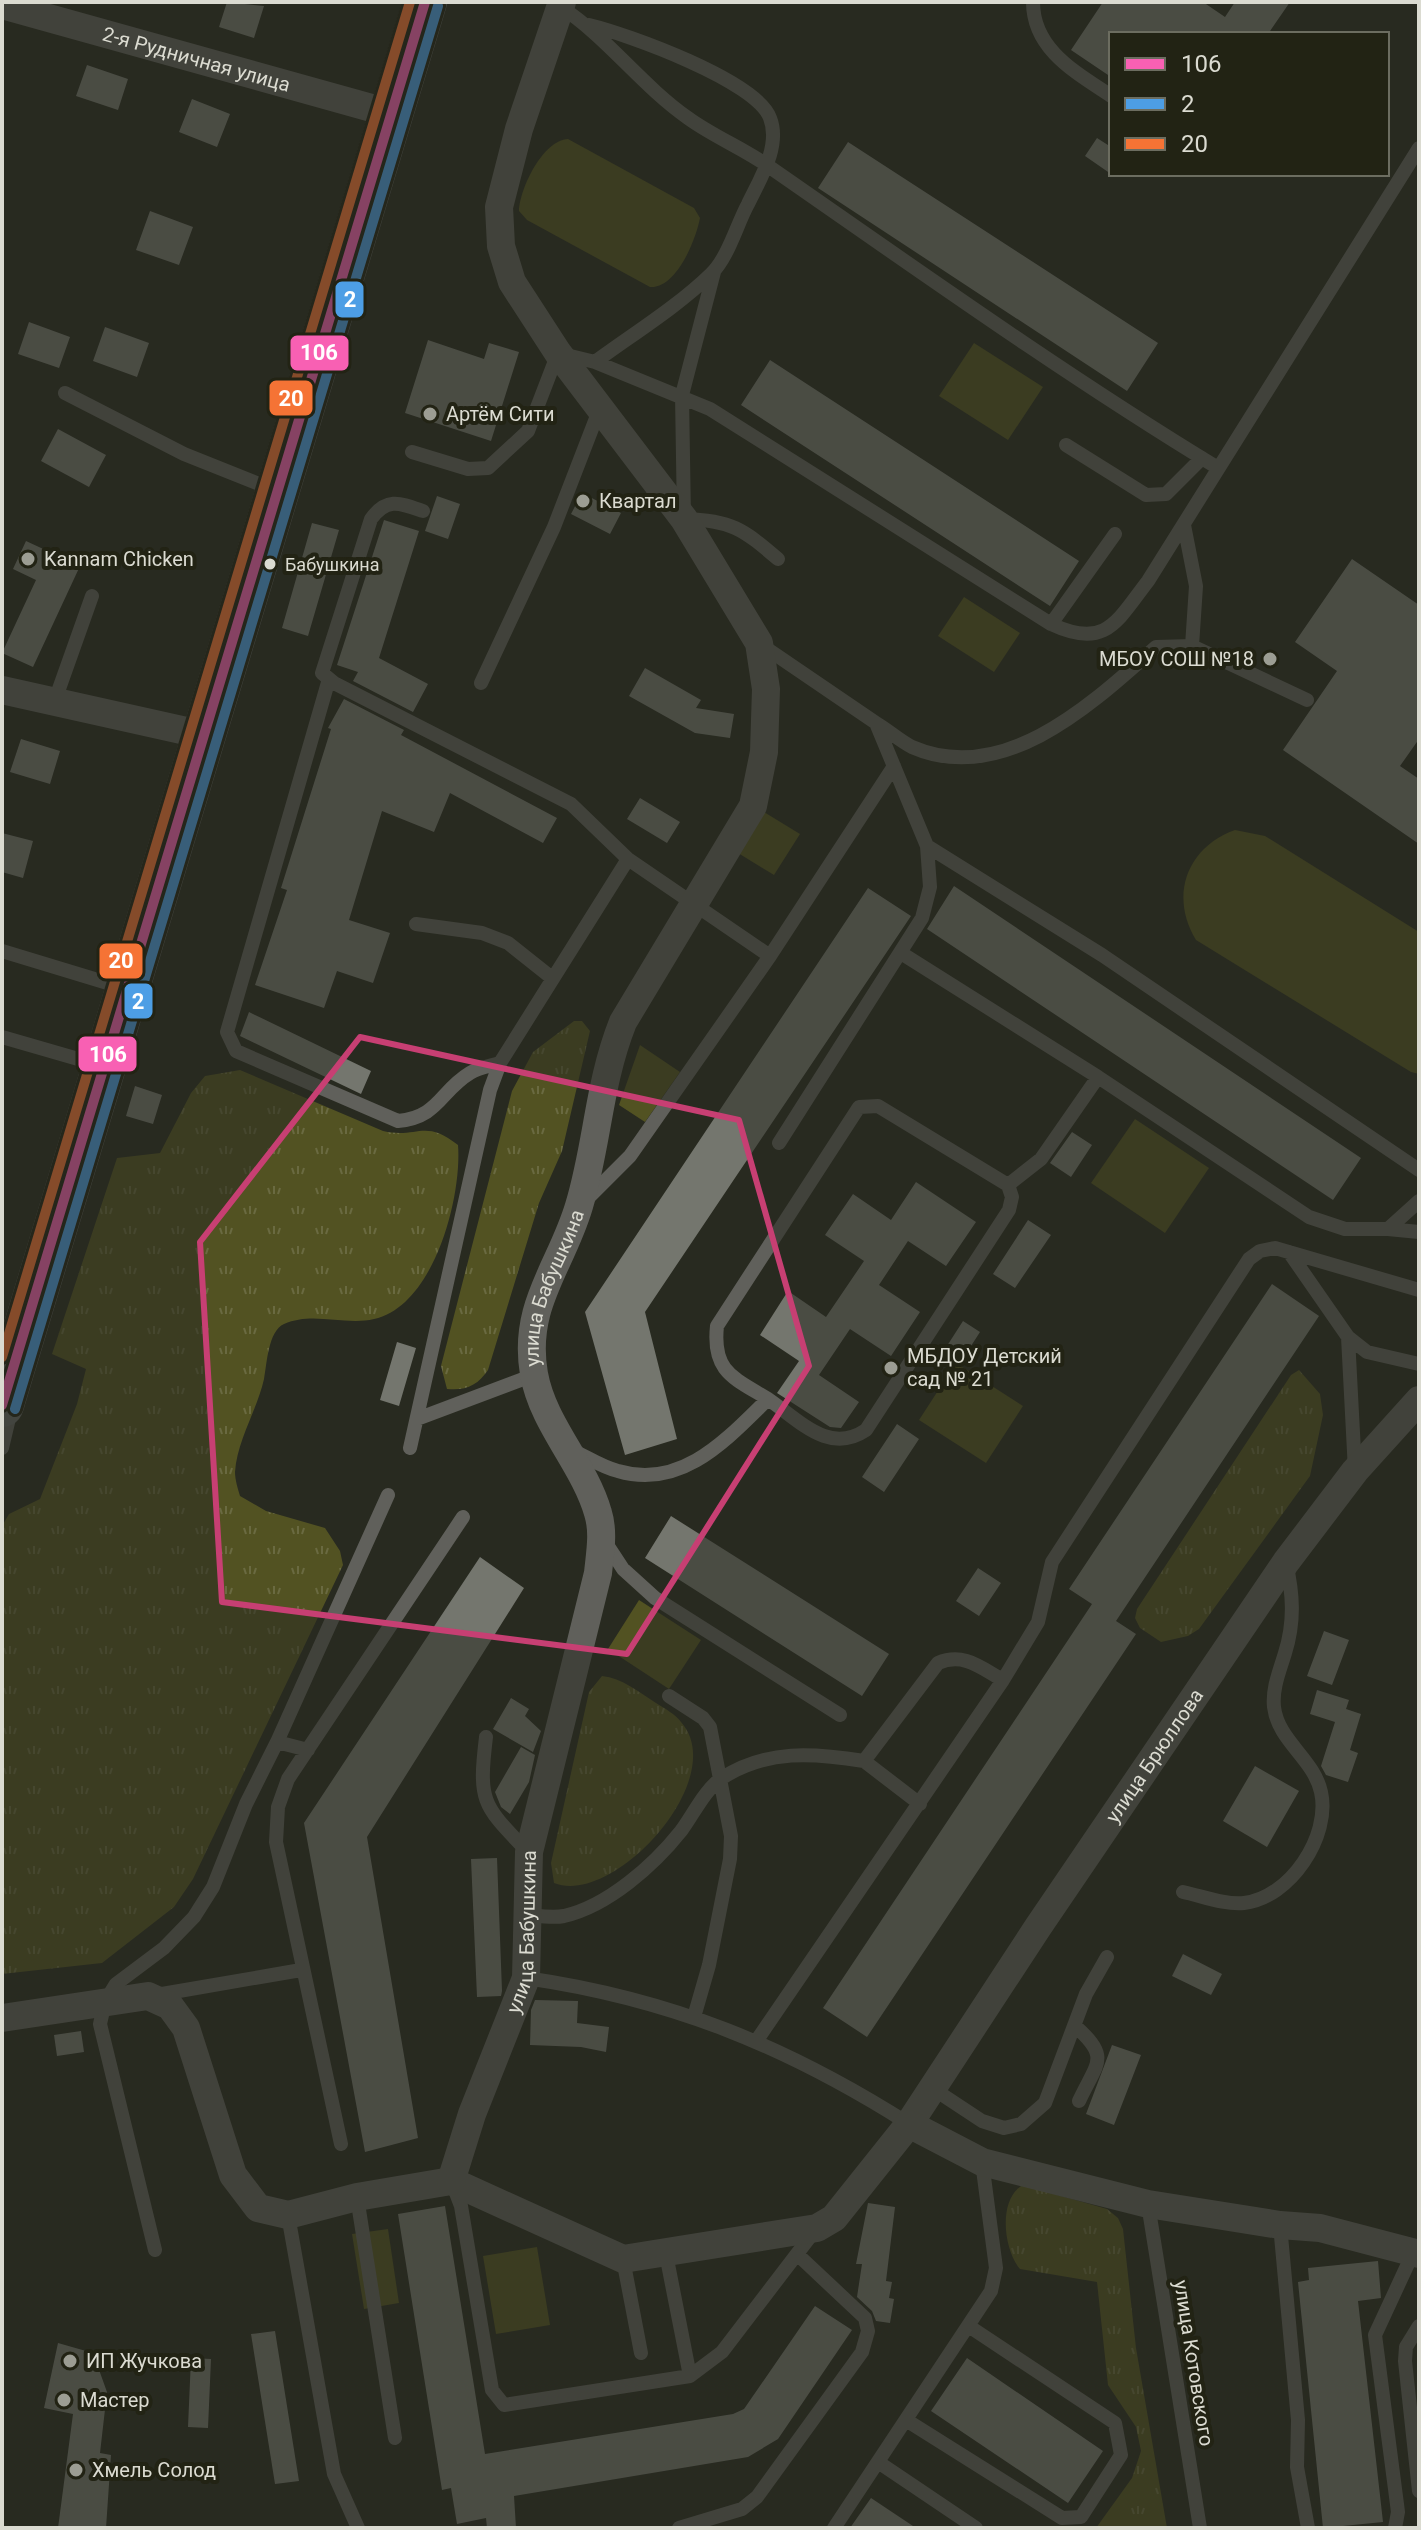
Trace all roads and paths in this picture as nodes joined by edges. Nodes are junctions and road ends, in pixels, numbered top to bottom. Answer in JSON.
{"nodes":[{"id":1,"x":425,"y":2,"type":"edge"},
{"id":2,"x":1033,"y":2,"type":"edge"},
{"id":3,"x":561,"y":4,"type":"edge"},
{"id":4,"x":2,"y":5,"type":"edge"},
{"id":5,"x":589,"y":25,"type":"junction"},
{"id":6,"x":1109,"y":95,"type":"edge"},
{"id":7,"x":393,"y":114,"type":"junction"},
{"id":8,"x":1419,"y":148,"type":"edge"},
{"id":9,"x":767,"y":165,"type":"junction"},
{"id":10,"x":714,"y":272,"type":"junction"},
{"id":11,"x":558,"y":353,"type":"junction"},
{"id":12,"x":595,"y":362,"type":"junction"},
{"id":13,"x":65,"y":393,"type":"dead end"},
{"id":14,"x":682,"y":395,"type":"junction"},
{"id":15,"x":600,"y":407,"type":"junction"},
{"id":16,"x":1066,"y":445,"type":"dead end"},
{"id":17,"x":412,"y":452,"type":"dead end"},
{"id":18,"x":1202,"y":458,"type":"junction"},
{"id":19,"x":1218,"y":468,"type":"junction"},
{"id":20,"x":278,"y":492,"type":"junction"},
{"id":21,"x":423,"y":511,"type":"dead end"},
{"id":22,"x":684,"y":519,"type":"junction"},
{"id":23,"x":1184,"y":525,"type":"junction"},
{"id":24,"x":1115,"y":534,"type":"dead end"},
{"id":25,"x":778,"y":559,"type":"dead end"},
{"id":26,"x":92,"y":596,"type":"dead end"},
{"id":27,"x":1051,"y":624,"type":"junction"},
{"id":28,"x":759,"y":643,"type":"junction"},
{"id":29,"x":1192,"y":646,"type":"junction"},
{"id":30,"x":329,"y":679,"type":"junction"},
{"id":31,"x":481,"y":683,"type":"dead end"},
{"id":32,"x":2,"y":690,"type":"edge"},
{"id":33,"x":1307,"y":700,"type":"dead end"},
{"id":34,"x":54,"y":703,"type":"junction"},
{"id":35,"x":876,"y":723,"type":"junction"},
{"id":36,"x":204,"y":735,"type":"junction"},
{"id":37,"x":894,"y":766,"type":"junction"},
{"id":38,"x":927,"y":846,"type":"junction"},
{"id":39,"x":628,"y":859,"type":"junction"},
{"id":40,"x":692,"y":905,"type":"junction"},
{"id":41,"x":416,"y":924,"type":"dead end"},
{"id":42,"x":2,"y":951,"type":"edge"},
{"id":43,"x":901,"y":953,"type":"junction"},
{"id":44,"x":770,"y":956,"type":"junction"},
{"id":45,"x":552,"y":978,"type":"junction"},
{"id":46,"x":127,"y":989,"type":"junction"},
{"id":47,"x":2,"y":1037,"type":"edge"},
{"id":48,"x":500,"y":1063,"type":"junction"},
{"id":49,"x":103,"y":1066,"type":"junction"},
{"id":50,"x":1098,"y":1077,"type":"junction"},
{"id":51,"x":779,"y":1143,"type":"dead end"},
{"id":52,"x":1419,"y":1170,"type":"edge"},
{"id":53,"x":1008,"y":1185,"type":"junction"},
{"id":54,"x":1419,"y":1201,"type":"edge"},
{"id":55,"x":579,"y":1206,"type":"junction"},
{"id":56,"x":1388,"y":1229,"type":"junction"},
{"id":57,"x":1419,"y":1232,"type":"edge"},
{"id":58,"x":1289,"y":1252,"type":"junction"},
{"id":59,"x":1419,"y":1290,"type":"edge"},
{"id":60,"x":15,"y":1310,"type":"edge"},
{"id":61,"x":1348,"y":1337,"type":"junction"},
{"id":62,"x":1419,"y":1364,"type":"edge"},
{"id":63,"x":534,"y":1375,"type":"junction"},
{"id":64,"x":4,"y":1399,"type":"edge"},
{"id":65,"x":768,"y":1399,"type":"junction"},
{"id":66,"x":1419,"y":1400,"type":"edge"},
{"id":67,"x":417,"y":1419,"type":"junction"},
{"id":68,"x":562,"y":1444,"type":"junction"},
{"id":69,"x":2,"y":1448,"type":"edge"},
{"id":70,"x":410,"y":1448,"type":"dead end"},
{"id":71,"x":1355,"y":1471,"type":"junction"},
{"id":72,"x":388,"y":1495,"type":"dead end"},
{"id":73,"x":463,"y":1517,"type":"dead end"},
{"id":74,"x":602,"y":1536,"type":"junction"},
{"id":75,"x":1286,"y":1562,"type":"junction"},
{"id":76,"x":1003,"y":1680,"type":"junction"},
{"id":77,"x":669,"y":1696,"type":"dead end"},
{"id":78,"x":840,"y":1715,"type":"dead end"},
{"id":79,"x":486,"y":1737,"type":"dead end"},
{"id":80,"x":277,"y":1742,"type":"junction"},
{"id":81,"x":308,"y":1750,"type":"junction"},
{"id":82,"x":864,"y":1761,"type":"junction"},
{"id":83,"x":718,"y":1780,"type":"junction"},
{"id":84,"x":920,"y":1804,"type":"junction"},
{"id":85,"x":529,"y":1852,"type":"junction"},
{"id":86,"x":1183,"y":1892,"type":"dead end"},
{"id":87,"x":528,"y":1915,"type":"junction"},
{"id":88,"x":1107,"y":1957,"type":"dead end"},
{"id":89,"x":301,"y":1970,"type":"junction"},
{"id":90,"x":526,"y":1978,"type":"junction"},
{"id":91,"x":148,"y":1996,"type":"junction"},
{"id":92,"x":105,"y":2002,"type":"junction"},
{"id":93,"x":694,"y":2017,"type":"junction"},
{"id":94,"x":2,"y":2018,"type":"edge"},
{"id":95,"x":1075,"y":2026,"type":"junction"},
{"id":96,"x":757,"y":2040,"type":"junction"},
{"id":97,"x":932,"y":2088,"type":"junction"},
{"id":98,"x":1079,"y":2101,"type":"dead end"},
{"id":99,"x":909,"y":2124,"type":"junction"},
{"id":100,"x":341,"y":2144,"type":"dead end"},
{"id":101,"x":982,"y":2162,"type":"junction"},
{"id":102,"x":451,"y":2181,"type":"junction"},
{"id":103,"x":357,"y":2197,"type":"junction"},
{"id":104,"x":1148,"y":2204,"type":"junction"},
{"id":105,"x":288,"y":2215,"type":"junction"},
{"id":106,"x":1280,"y":2225,"type":"junction"},
{"id":107,"x":817,"y":2228,"type":"junction"},
{"id":108,"x":155,"y":2250,"type":"dead end"},
{"id":109,"x":666,"y":2254,"type":"junction"},
{"id":110,"x":1416,"y":2254,"type":"edge"},
{"id":111,"x":798,"y":2255,"type":"junction"},
{"id":112,"x":623,"y":2259,"type":"junction"},
{"id":113,"x":1419,"y":2326,"type":"edge"},
{"id":114,"x":970,"y":2327,"type":"junction"},
{"id":115,"x":641,"y":2353,"type":"dead end"},
{"id":116,"x":690,"y":2376,"type":"junction"},
{"id":117,"x":906,"y":2420,"type":"junction"},
{"id":118,"x":395,"y":2438,"type":"dead end"},
{"id":119,"x":878,"y":2462,"type":"junction"},
{"id":120,"x":1419,"y":2491,"type":"edge"},
{"id":121,"x":358,"y":2528,"type":"edge"},
{"id":122,"x":679,"y":2528,"type":"edge"},
{"id":123,"x":834,"y":2528,"type":"edge"},
{"id":124,"x":976,"y":2528,"type":"edge"},
{"id":125,"x":1200,"y":2528,"type":"edge"},
{"id":126,"x":1308,"y":2528,"type":"edge"},
{"id":127,"x":1395,"y":2528,"type":"edge"}],
"edges":[{"from":1,"to":7,"type":"main road"},
{"from":2,"to":6,"type":"lane"},
{"from":3,"to":5,"type":"lane"},
{"from":3,"to":11,"type":"street"},
{"from":4,"to":7,"type":"street","name":"2-я Рудничная улица"},
{"from":5,"to":9,"type":"lane"},
{"from":5,"to":9,"type":"lane"},
{"from":7,"to":20,"type":"main road"},
{"from":8,"to":19,"type":"lane"},
{"from":9,"to":10,"type":"lane"},
{"from":9,"to":18,"type":"lane"},
{"from":10,"to":12,"type":"lane"},
{"from":10,"to":14,"type":"lane"},
{"from":11,"to":12,"type":"lane"},
{"from":11,"to":15,"type":"street"},
{"from":11,"to":17,"type":"lane"},
{"from":12,"to":14,"type":"lane"},
{"from":13,"to":20,"type":"lane"},
{"from":14,"to":22,"type":"lane"},
{"from":14,"to":27,"type":"lane"},
{"from":15,"to":22,"type":"street"},
{"from":15,"to":31,"type":"lane"},
{"from":16,"to":18,"type":"lane"},
{"from":18,"to":19,"type":"lane"},
{"from":19,"to":23,"type":"lane"},
{"from":20,"to":36,"type":"main road"},
{"from":21,"to":30,"type":"lane"},
{"from":22,"to":25,"type":"lane"},
{"from":22,"to":28,"type":"street"},
{"from":23,"to":27,"type":"lane"},
{"from":23,"to":29,"type":"lane"},
{"from":24,"to":27,"type":"lane"},
{"from":26,"to":34,"type":"lane"},
{"from":28,"to":35,"type":"lane"},
{"from":28,"to":40,"type":"street","name":"улица Бабушкина"},
{"from":29,"to":33,"type":"lane"},
{"from":29,"to":35,"type":"lane"},
{"from":30,"to":39,"type":"lane"},
{"from":30,"to":48,"type":"lane"},
{"from":32,"to":34,"type":"street"},
{"from":34,"to":36,"type":"street"},
{"from":35,"to":37,"type":"lane"},
{"from":36,"to":46,"type":"main road"},
{"from":37,"to":38,"type":"lane"},
{"from":37,"to":44,"type":"lane"},
{"from":38,"to":43,"type":"lane"},
{"from":38,"to":52,"type":"lane"},
{"from":39,"to":40,"type":"lane"},
{"from":39,"to":45,"type":"lane"},
{"from":40,"to":44,"type":"lane"},
{"from":40,"to":55,"type":"street","name":"улица Бабушкина"},
{"from":41,"to":45,"type":"lane"},
{"from":42,"to":46,"type":"lane"},
{"from":43,"to":50,"type":"lane"},
{"from":43,"to":51,"type":"lane"},
{"from":44,"to":55,"type":"lane"},
{"from":45,"to":48,"type":"lane"},
{"from":46,"to":49,"type":"main road"},
{"from":47,"to":49,"type":"lane"},
{"from":48,"to":67,"type":"lane"},
{"from":49,"to":60,"type":"main road"},
{"from":50,"to":53,"type":"lane"},
{"from":50,"to":56,"type":"lane"},
{"from":53,"to":65,"type":"lane"},
{"from":53,"to":65,"type":"lane"},
{"from":54,"to":56,"type":"lane"},
{"from":55,"to":63,"type":"street","name":"улица Бабушкина"},
{"from":56,"to":57,"type":"lane"},
{"from":58,"to":59,"type":"lane"},
{"from":58,"to":61,"type":"lane"},
{"from":58,"to":76,"type":"lane"},
{"from":60,"to":64,"type":"main road"},
{"from":61,"to":62,"type":"lane"},
{"from":61,"to":71,"type":"lane"},
{"from":63,"to":67,"type":"lane"},
{"from":63,"to":68,"type":"street","name":"улица Бабушкина"},
{"from":64,"to":69,"type":"lane"},
{"from":65,"to":68,"type":"lane"},
{"from":66,"to":71,"type":"street","name":"улица Брюллова"},
{"from":67,"to":70,"type":"lane"},
{"from":68,"to":74,"type":"street","name":"улица Бабушкина"},
{"from":71,"to":75,"type":"street","name":"улица Брюллова"},
{"from":72,"to":80,"type":"lane"},
{"from":73,"to":81,"type":"lane"},
{"from":74,"to":78,"type":"lane"},
{"from":74,"to":85,"type":"street","name":"улица Бабушкина"},
{"from":75,"to":86,"type":"lane"},
{"from":75,"to":97,"type":"street","name":"улица Брюллова"},
{"from":76,"to":82,"type":"lane"},
{"from":76,"to":84,"type":"lane"},
{"from":77,"to":83,"type":"lane"},
{"from":79,"to":85,"type":"lane"},
{"from":80,"to":81,"type":"lane"},
{"from":80,"to":92,"type":"lane"},
{"from":81,"to":89,"type":"lane"},
{"from":82,"to":83,"type":"lane"},
{"from":82,"to":84,"type":"lane"},
{"from":83,"to":87,"type":"lane"},
{"from":83,"to":93,"type":"lane"},
{"from":84,"to":96,"type":"lane"},
{"from":85,"to":87,"type":"street","name":"улица Бабушкина"},
{"from":87,"to":90,"type":"street","name":"улица Бабушкина"},
{"from":88,"to":95,"type":"lane"},
{"from":89,"to":91,"type":"lane"},
{"from":89,"to":100,"type":"lane"},
{"from":90,"to":93,"type":"lane"},
{"from":90,"to":102,"type":"street","name":"улица Бабушкина"},
{"from":91,"to":92,"type":"street"},
{"from":91,"to":105,"type":"street"},
{"from":92,"to":94,"type":"street"},
{"from":92,"to":108,"type":"lane"},
{"from":93,"to":96,"type":"lane"},
{"from":95,"to":97,"type":"lane"},
{"from":95,"to":98,"type":"lane"},
{"from":96,"to":99,"type":"lane"},
{"from":97,"to":99,"type":"street","name":"улица Брюллова"},
{"from":99,"to":101,"type":"street"},
{"from":99,"to":107,"type":"street"},
{"from":101,"to":104,"type":"street"},
{"from":101,"to":114,"type":"lane"},
{"from":102,"to":103,"type":"street"},
{"from":102,"to":112,"type":"street"},
{"from":102,"to":116,"type":"lane"},
{"from":103,"to":105,"type":"street"},
{"from":103,"to":118,"type":"lane"},
{"from":104,"to":106,"type":"street"},
{"from":104,"to":125,"type":"lane","name":"улица Котовского"},
{"from":105,"to":121,"type":"lane"},
{"from":106,"to":110,"type":"street"},
{"from":106,"to":126,"type":"lane"},
{"from":107,"to":109,"type":"street"},
{"from":107,"to":111,"type":"lane"},
{"from":109,"to":112,"type":"street"},
{"from":109,"to":116,"type":"lane"},
{"from":110,"to":127,"type":"lane"},
{"from":111,"to":116,"type":"lane"},
{"from":111,"to":122,"type":"lane"},
{"from":112,"to":115,"type":"lane"},
{"from":113,"to":120,"type":"lane"},
{"from":114,"to":117,"type":"lane"},
{"from":114,"to":117,"type":"lane"},
{"from":117,"to":119,"type":"lane"},
{"from":119,"to":123,"type":"lane"},
{"from":119,"to":124,"type":"lane"}]}
